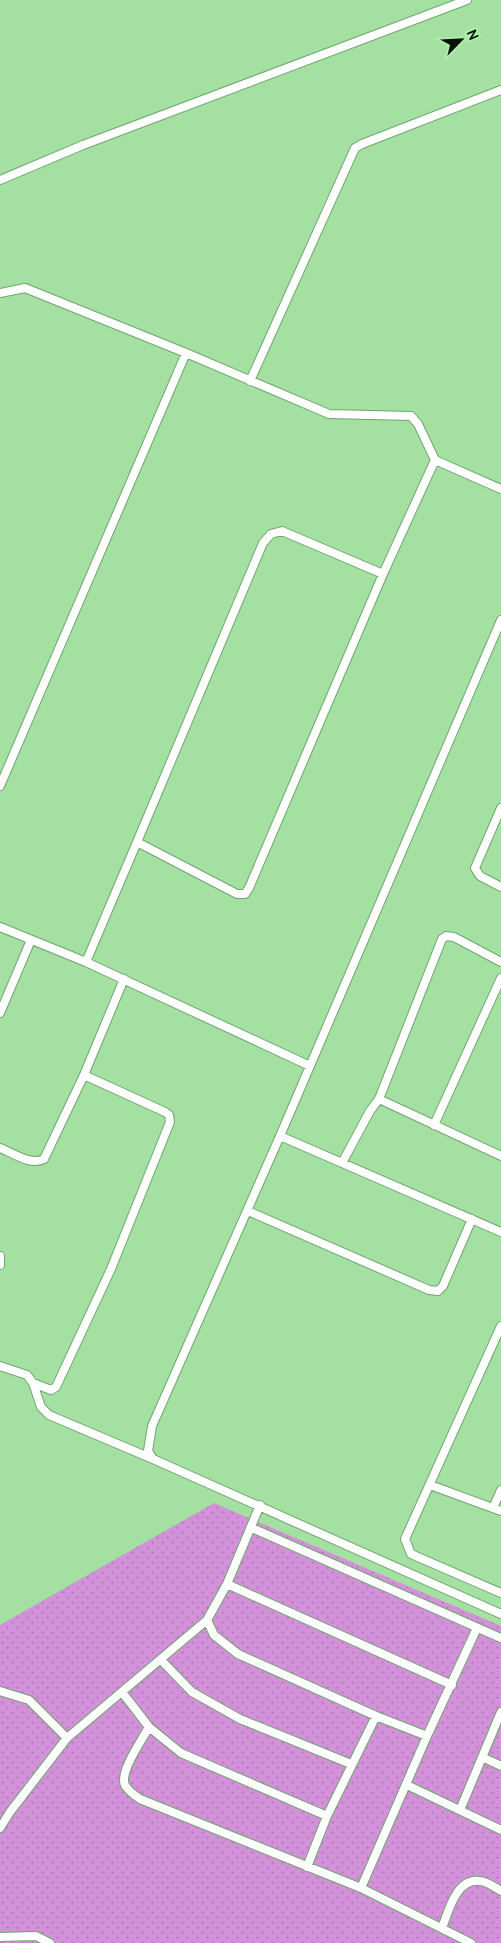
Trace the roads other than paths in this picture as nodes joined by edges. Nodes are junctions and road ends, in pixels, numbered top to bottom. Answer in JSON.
{"nodes":[{"id":1,"x":467,"y":0,"type":"edge"},
{"id":2,"x":501,"y":90,"type":"edge"},
{"id":3,"x":0,"y":180,"type":"edge"},
{"id":4,"x":0,"y":293,"type":"edge"},
{"id":5,"x":186,"y":353,"type":"junction"},
{"id":6,"x":250,"y":381,"type":"junction"},
{"id":7,"x":435,"y":460,"type":"junction"},
{"id":8,"x":501,"y":489,"type":"edge"},
{"id":9,"x":383,"y":574,"type":"junction"},
{"id":10,"x":501,"y":620,"type":"edge"},
{"id":11,"x":0,"y":786,"type":"edge"},
{"id":12,"x":501,"y":808,"type":"edge"},
{"id":13,"x":136,"y":842,"type":"junction"},
{"id":14,"x":501,"y":887,"type":"edge"},
{"id":15,"x":0,"y":927,"type":"edge"},
{"id":16,"x":31,"y":940,"type":"junction"},
{"id":17,"x":86,"y":962,"type":"junction"},
{"id":18,"x":501,"y":962,"type":"edge"},
{"id":19,"x":501,"y":978,"type":"edge"},
{"id":20,"x":124,"y":980,"type":"junction"},
{"id":21,"x":0,"y":1013,"type":"edge"},
{"id":22,"x":310,"y":1066,"type":"junction"},
{"id":23,"x":84,"y":1075,"type":"junction"},
{"id":24,"x":379,"y":1099,"type":"junction"},
{"id":25,"x":434,"y":1125,"type":"junction"},
{"id":26,"x":280,"y":1136,"type":"junction"},
{"id":27,"x":0,"y":1148,"type":"edge"},
{"id":28,"x":500,"y":1153,"type":"edge"},
{"id":29,"x":342,"y":1163,"type":"junction"},
{"id":30,"x":248,"y":1211,"type":"junction"},
{"id":31,"x":472,"y":1219,"type":"junction"},
{"id":32,"x":501,"y":1232,"type":"edge"},
{"id":33,"x":0,"y":1256,"type":"edge"},
{"id":34,"x":0,"y":1265,"type":"edge"},
{"id":35,"x":501,"y":1326,"type":"edge"},
{"id":36,"x":0,"y":1366,"type":"edge"},
{"id":37,"x":33,"y":1383,"type":"junction"},
{"id":38,"x":152,"y":1459,"type":"junction"},
{"id":39,"x":430,"y":1485,"type":"junction"},
{"id":40,"x":501,"y":1490,"type":"edge"},
{"id":41,"x":260,"y":1506,"type":"junction"},
{"id":42,"x":493,"y":1508,"type":"junction"},
{"id":43,"x":501,"y":1511,"type":"edge"},
{"id":44,"x":252,"y":1528,"type":"junction"},
{"id":45,"x":227,"y":1584,"type":"junction"},
{"id":46,"x":501,"y":1593,"type":"edge"},
{"id":47,"x":501,"y":1614,"type":"edge"},
{"id":48,"x":207,"y":1620,"type":"junction"},
{"id":49,"x":477,"y":1628,"type":"junction"},
{"id":50,"x":501,"y":1638,"type":"edge"},
{"id":51,"x":161,"y":1660,"type":"junction"},
{"id":52,"x":452,"y":1684,"type":"junction"},
{"id":53,"x":0,"y":1691,"type":"edge"},
{"id":54,"x":122,"y":1692,"type":"junction"},
{"id":55,"x":501,"y":1712,"type":"edge"},
{"id":56,"x":376,"y":1716,"type":"junction"},
{"id":57,"x":149,"y":1727,"type":"junction"},
{"id":58,"x":427,"y":1736,"type":"junction"},
{"id":59,"x":68,"y":1738,"type":"junction"},
{"id":60,"x":482,"y":1758,"type":"junction"},
{"id":61,"x":351,"y":1764,"type":"junction"},
{"id":62,"x":501,"y":1766,"type":"edge"},
{"id":63,"x":407,"y":1785,"type":"junction"},
{"id":64,"x":460,"y":1810,"type":"junction"},
{"id":65,"x":327,"y":1816,"type":"junction"},
{"id":66,"x":0,"y":1828,"type":"edge"},
{"id":67,"x":501,"y":1830,"type":"edge"},
{"id":68,"x":307,"y":1867,"type":"junction"},
{"id":69,"x":361,"y":1888,"type":"junction"},
{"id":70,"x":501,"y":1891,"type":"edge"},
{"id":71,"x":442,"y":1928,"type":"junction"},
{"id":72,"x":0,"y":1938,"type":"edge"},
{"id":73,"x":50,"y":1943,"type":"edge"},
{"id":74,"x":470,"y":1943,"type":"edge"}],
"edges":[{"from":1,"to":3,"type":"street"},
{"from":2,"to":6,"type":"street"},
{"from":4,"to":5,"type":"street"},
{"from":5,"to":6,"type":"street"},
{"from":5,"to":11,"type":"street"},
{"from":6,"to":7,"type":"street"},
{"from":7,"to":8,"type":"street"},
{"from":7,"to":9,"type":"street"},
{"from":9,"to":13,"type":"street"},
{"from":9,"to":13,"type":"street"},
{"from":10,"to":22,"type":"street"},
{"from":12,"to":14,"type":"street"},
{"from":13,"to":17,"type":"street"},
{"from":15,"to":16,"type":"street"},
{"from":16,"to":17,"type":"street"},
{"from":16,"to":21,"type":"street"},
{"from":17,"to":20,"type":"street"},
{"from":18,"to":24,"type":"street"},
{"from":19,"to":25,"type":"street"},
{"from":20,"to":22,"type":"street"},
{"from":20,"to":23,"type":"street"},
{"from":22,"to":26,"type":"street"},
{"from":23,"to":27,"type":"street"},
{"from":23,"to":37,"type":"street"},
{"from":24,"to":25,"type":"street"},
{"from":24,"to":29,"type":"street"},
{"from":25,"to":28,"type":"street"},
{"from":26,"to":29,"type":"street"},
{"from":26,"to":30,"type":"street"},
{"from":29,"to":31,"type":"street"},
{"from":30,"to":31,"type":"street"},
{"from":30,"to":38,"type":"street"},
{"from":31,"to":32,"type":"street"},
{"from":33,"to":34,"type":"street"},
{"from":35,"to":39,"type":"street"},
{"from":36,"to":37,"type":"street"},
{"from":37,"to":38,"type":"street"},
{"from":38,"to":41,"type":"street"},
{"from":39,"to":42,"type":"street"},
{"from":39,"to":46,"type":"street"},
{"from":40,"to":42,"type":"street"},
{"from":41,"to":44,"type":"street"},
{"from":41,"to":47,"type":"street"},
{"from":42,"to":43,"type":"street"},
{"from":44,"to":45,"type":"street"},
{"from":44,"to":49,"type":"street"},
{"from":45,"to":48,"type":"street"},
{"from":45,"to":52,"type":"street"},
{"from":48,"to":51,"type":"street"},
{"from":48,"to":56,"type":"street"},
{"from":49,"to":50,"type":"street"},
{"from":49,"to":52,"type":"street"},
{"from":51,"to":54,"type":"street"},
{"from":51,"to":61,"type":"street"},
{"from":52,"to":58,"type":"street"},
{"from":53,"to":59,"type":"street"},
{"from":54,"to":57,"type":"street"},
{"from":54,"to":59,"type":"street"},
{"from":55,"to":60,"type":"street"},
{"from":56,"to":58,"type":"street"},
{"from":56,"to":61,"type":"street"},
{"from":57,"to":65,"type":"street"},
{"from":57,"to":68,"type":"street"},
{"from":58,"to":63,"type":"street"},
{"from":59,"to":66,"type":"street"},
{"from":60,"to":62,"type":"street"},
{"from":60,"to":64,"type":"street"},
{"from":61,"to":65,"type":"street"},
{"from":63,"to":64,"type":"street"},
{"from":63,"to":69,"type":"street"},
{"from":64,"to":67,"type":"street"},
{"from":65,"to":68,"type":"street"},
{"from":68,"to":69,"type":"street"},
{"from":69,"to":71,"type":"street"},
{"from":70,"to":71,"type":"street"},
{"from":71,"to":74,"type":"street"},
{"from":72,"to":73,"type":"street"}]}
